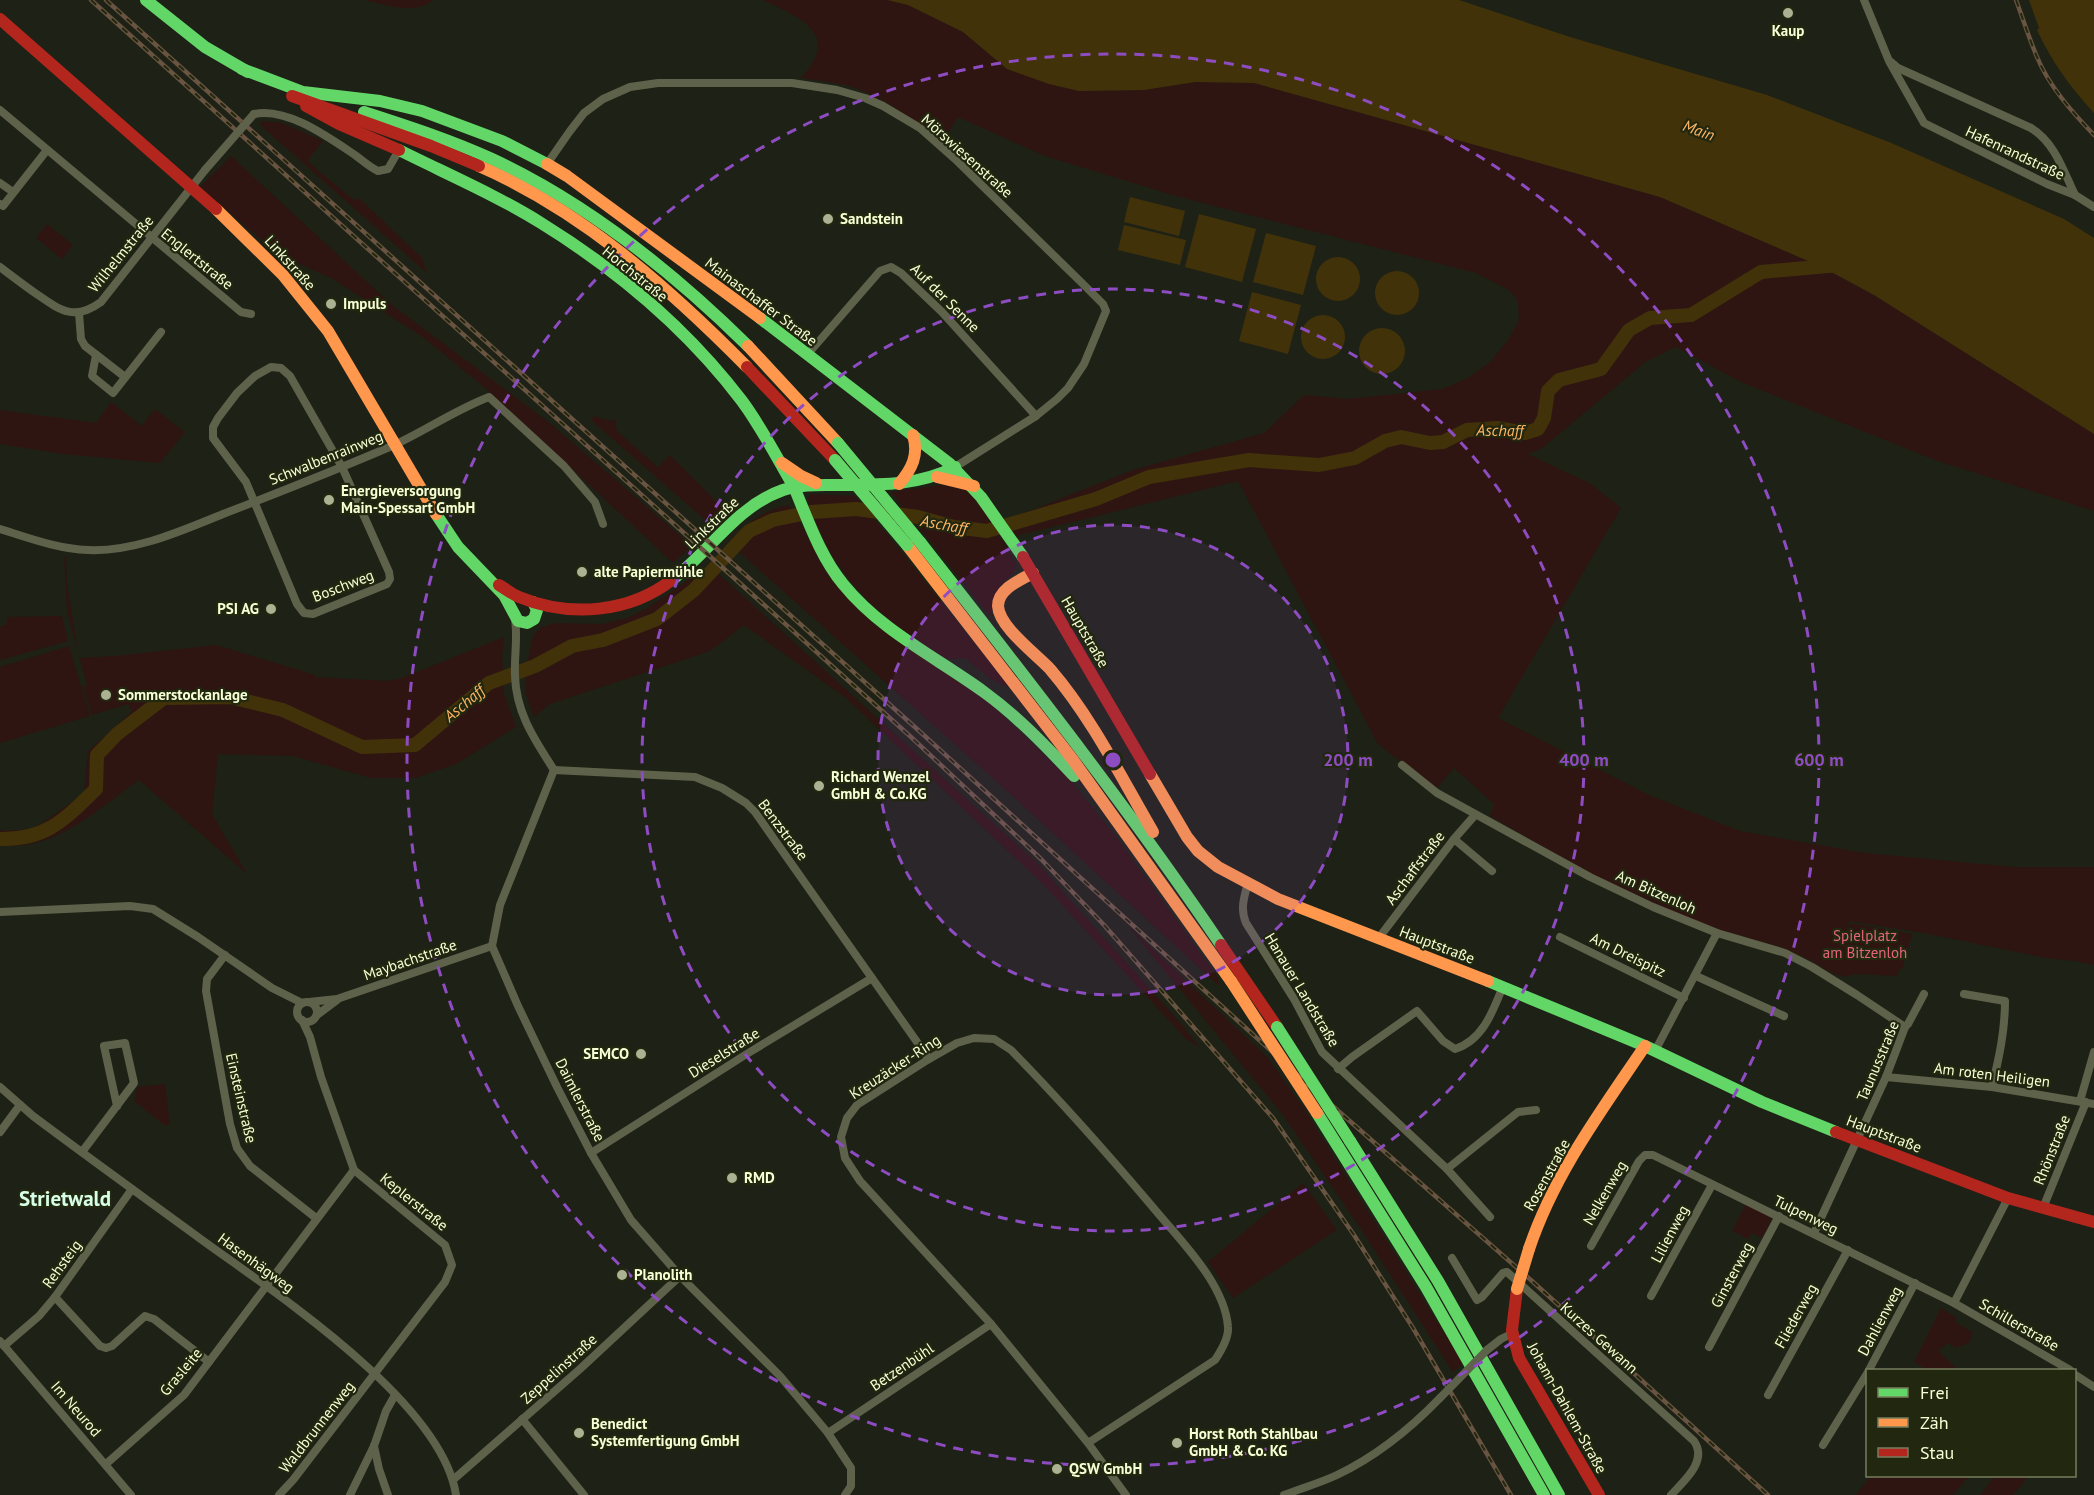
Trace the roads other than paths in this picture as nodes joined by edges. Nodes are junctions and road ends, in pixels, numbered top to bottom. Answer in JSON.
{"nodes":[{"id":1,"x":146,"y":0,"type":"edge"},
{"id":2,"x":1864,"y":0,"type":"edge"},
{"id":3,"x":0,"y":19,"type":"edge"},
{"id":4,"x":1889,"y":61,"type":"junction"},
{"id":5,"x":297,"y":94,"type":"junction"},
{"id":6,"x":0,"y":110,"type":"edge"},
{"id":7,"x":47,"y":150,"type":"junction"},
{"id":8,"x":399,"y":150,"type":"junction"},
{"id":9,"x":547,"y":164,"type":"junction"},
{"id":10,"x":0,"y":183,"type":"edge"},
{"id":11,"x":192,"y":188,"type":"junction"},
{"id":12,"x":13,"y":192,"type":"junction"},
{"id":13,"x":2075,"y":195,"type":"junction"},
{"id":14,"x":0,"y":204,"type":"edge"},
{"id":15,"x":2094,"y":207,"type":"edge"},
{"id":16,"x":151,"y":238,"type":"junction"},
{"id":17,"x":0,"y":267,"type":"edge"},
{"id":18,"x":80,"y":313,"type":"junction"},
{"id":19,"x":251,"y":314,"type":"dead end"},
{"id":20,"x":161,"y":332,"type":"dead end"},
{"id":21,"x":96,"y":355,"type":"junction"},
{"id":22,"x":807,"y":355,"type":"junction"},
{"id":23,"x":125,"y":377,"type":"junction"},
{"id":24,"x":1036,"y":416,"type":"junction"},
{"id":25,"x":913,"y":435,"type":"junction"},
{"id":26,"x":395,"y":445,"type":"junction"},
{"id":27,"x":778,"y":461,"type":"junction"},
{"id":28,"x":342,"y":467,"type":"junction"},
{"id":29,"x":955,"y":467,"type":"junction"},
{"id":30,"x":937,"y":477,"type":"junction"},
{"id":31,"x":899,"y":484,"type":"junction"},
{"id":32,"x":820,"y":485,"type":"junction"},
{"id":33,"x":974,"y":486,"type":"junction"},
{"id":34,"x":796,"y":493,"type":"junction"},
{"id":35,"x":771,"y":494,"type":"junction"},
{"id":36,"x":256,"y":501,"type":"junction"},
{"id":37,"x":603,"y":524,"type":"dead end"},
{"id":38,"x":0,"y":530,"type":"edge"},
{"id":39,"x":1033,"y":573,"type":"junction"},
{"id":40,"x":492,"y":581,"type":"junction"},
{"id":41,"x":528,"y":600,"type":"junction"},
{"id":42,"x":569,"y":610,"type":"junction"},
{"id":43,"x":522,"y":617,"type":"junction"},
{"id":44,"x":1402,"y":765,"type":"dead end"},
{"id":45,"x":554,"y":770,"type":"junction"},
{"id":46,"x":1475,"y":815,"type":"junction"},
{"id":47,"x":1126,"y":833,"type":"junction"},
{"id":48,"x":1454,"y":839,"type":"junction"},
{"id":49,"x":1492,"y":871,"type":"dead end"},
{"id":50,"x":1176,"y":878,"type":"junction"},
{"id":51,"x":1248,"y":884,"type":"junction"},
{"id":52,"x":0,"y":912,"type":"edge"},
{"id":53,"x":1717,"y":933,"type":"junction"},
{"id":54,"x":1560,"y":937,"type":"dead end"},
{"id":55,"x":1378,"y":939,"type":"junction"},
{"id":56,"x":492,"y":946,"type":"junction"},
{"id":57,"x":225,"y":955,"type":"junction"},
{"id":58,"x":1696,"y":976,"type":"junction"},
{"id":59,"x":872,"y":978,"type":"junction"},
{"id":60,"x":1503,"y":986,"type":"junction"},
{"id":61,"x":1924,"y":994,"type":"dead end"},
{"id":62,"x":1964,"y":994,"type":"dead end"},
{"id":63,"x":1684,"y":998,"type":"junction"},
{"id":64,"x":337,"y":999,"type":"junction"},
{"id":65,"x":303,"y":1005,"type":"junction"},
{"id":66,"x":1784,"y":1016,"type":"dead end"},
{"id":67,"x":310,"y":1019,"type":"junction"},
{"id":68,"x":1905,"y":1028,"type":"junction"},
{"id":69,"x":1650,"y":1048,"type":"junction"},
{"id":70,"x":2094,"y":1052,"type":"edge"},
{"id":71,"x":929,"y":1059,"type":"junction"},
{"id":72,"x":1338,"y":1069,"type":"junction"},
{"id":73,"x":1886,"y":1077,"type":"junction"},
{"id":74,"x":1992,"y":1087,"type":"junction"},
{"id":75,"x":0,"y":1088,"type":"edge"},
{"id":76,"x":2087,"y":1102,"type":"edge"},
{"id":77,"x":20,"y":1105,"type":"junction"},
{"id":78,"x":117,"y":1106,"type":"junction"},
{"id":79,"x":1536,"y":1110,"type":"dead end"},
{"id":80,"x":0,"y":1132,"type":"edge"},
{"id":81,"x":1858,"y":1140,"type":"junction"},
{"id":82,"x":82,"y":1152,"type":"junction"},
{"id":83,"x":591,"y":1153,"type":"junction"},
{"id":84,"x":1645,"y":1155,"type":"joint"},
{"id":85,"x":1447,"y":1169,"type":"junction"},
{"id":86,"x":354,"y":1170,"type":"junction"},
{"id":87,"x":1712,"y":1185,"type":"junction"},
{"id":88,"x":132,"y":1189,"type":"junction"},
{"id":89,"x":2008,"y":1198,"type":"junction"},
{"id":90,"x":2043,"y":1208,"type":"junction"},
{"id":91,"x":1490,"y":1216,"type":"dead end"},
{"id":92,"x":1779,"y":1216,"type":"junction"},
{"id":93,"x":316,"y":1218,"type":"junction"},
{"id":94,"x":2094,"y":1222,"type":"edge"},
{"id":95,"x":1814,"y":1233,"type":"junction"},
{"id":96,"x":1591,"y":1246,"type":"dead end"},
{"id":97,"x":1848,"y":1250,"type":"junction"},
{"id":98,"x":1452,"y":1258,"type":"dead end"},
{"id":99,"x":680,"y":1276,"type":"junction"},
{"id":100,"x":1915,"y":1283,"type":"junction"},
{"id":101,"x":265,"y":1286,"type":"junction"},
{"id":102,"x":1651,"y":1296,"type":"dead end"},
{"id":103,"x":56,"y":1297,"type":"junction"},
{"id":104,"x":1954,"y":1303,"type":"junction"},
{"id":105,"x":991,"y":1324,"type":"junction"},
{"id":106,"x":1511,"y":1334,"type":"junction"},
{"id":107,"x":2,"y":1344,"type":"edge"},
{"id":108,"x":1709,"y":1347,"type":"dead end"},
{"id":109,"x":209,"y":1362,"type":"junction"},
{"id":110,"x":1869,"y":1369,"type":"edge"},
{"id":111,"x":2067,"y":1369,"type":"edge"},
{"id":112,"x":1866,"y":1374,"type":"edge"},
{"id":113,"x":375,"y":1375,"type":"junction"},
{"id":114,"x":2076,"y":1375,"type":"edge"},
{"id":115,"x":2094,"y":1387,"type":"edge"},
{"id":116,"x":395,"y":1395,"type":"junction"},
{"id":117,"x":1768,"y":1395,"type":"dead end"},
{"id":118,"x":522,"y":1419,"type":"junction"},
{"id":119,"x":828,"y":1433,"type":"junction"},
{"id":120,"x":1088,"y":1443,"type":"junction"},
{"id":121,"x":1822,"y":1445,"type":"dead end"},
{"id":122,"x":374,"y":1446,"type":"junction"},
{"id":123,"x":106,"y":1464,"type":"junction"},
{"id":124,"x":454,"y":1479,"type":"junction"},
{"id":125,"x":131,"y":1495,"type":"edge"},
{"id":126,"x":279,"y":1495,"type":"edge"},
{"id":127,"x":350,"y":1495,"type":"edge"},
{"id":128,"x":388,"y":1495,"type":"edge"},
{"id":129,"x":456,"y":1495,"type":"edge"},
{"id":130,"x":584,"y":1495,"type":"edge"},
{"id":131,"x":845,"y":1495,"type":"edge"},
{"id":132,"x":1126,"y":1495,"type":"edge"},
{"id":133,"x":1284,"y":1495,"type":"edge"},
{"id":134,"x":1545,"y":1495,"type":"edge"},
{"id":135,"x":1558,"y":1495,"type":"edge"},
{"id":136,"x":1599,"y":1495,"type":"edge"},
{"id":137,"x":1671,"y":1495,"type":"edge"}],
"edges":[{"from":1,"to":5,"type":"main road"},
{"from":2,"to":4,"type":"street","name":"Hafenrandstraße"},
{"from":3,"to":11,"type":"main road","name":"Linkstraße"},
{"from":4,"to":13,"type":"street","name":"Hafenrandstraße"},
{"from":4,"to":13,"type":"street","name":"Hafenrandstraße"},
{"from":5,"to":8,"type":"main road","name":"Horchstraße"},
{"from":5,"to":9,"type":"main road","name":"Mainaschaffer Straße"},
{"from":5,"to":47,"type":"main road","bridge":true},
{"from":5,"to":50,"type":"main road","bridge":true},
{"from":6,"to":7,"type":"street","name":"Englertstraße"},
{"from":7,"to":12,"type":"street"},
{"from":7,"to":16,"type":"street","name":"Englertstraße"},
{"from":8,"to":11,"type":"street","name":"Wilhelmstraße","bridge":true},
{"from":8,"to":27,"type":"main road","name":"Horchstraße"},
{"from":9,"to":22,"type":"main road","name":"Mainaschaffer Straße"},
{"from":9,"to":24,"type":"street","name":"Mörswiesenstraße"},
{"from":10,"to":12,"type":"street"},
{"from":11,"to":16,"type":"street","name":"Wilhelmstraße"},
{"from":11,"to":26,"type":"main road","name":"Linkstraße"},
{"from":12,"to":14,"type":"street"},
{"from":13,"to":15,"type":"street"},
{"from":16,"to":18,"type":"street","name":"Wilhelmstraße"},
{"from":16,"to":19,"type":"street","name":"Englertstraße"},
{"from":17,"to":18,"type":"street"},
{"from":18,"to":21,"type":"street"},
{"from":20,"to":23,"type":"street"},
{"from":21,"to":23,"type":"street"},
{"from":21,"to":23,"type":"street"},
{"from":22,"to":24,"type":"street","name":"Auf der Senne"},
{"from":22,"to":25,"type":"main road","name":"Mainaschaffer Straße"},
{"from":24,"to":29,"type":"street","name":"Mörswiesenstraße"},
{"from":25,"to":29,"type":"main road","name":"Mainaschaffer Straße"},
{"from":25,"to":31,"type":"main road"},
{"from":26,"to":28,"type":"street","name":"Schwalbenrainweg"},
{"from":26,"to":37,"type":"street","name":"Schwalbenrainweg"},
{"from":26,"to":40,"type":"main road","name":"Linkstraße"},
{"from":27,"to":32,"type":"main road"},
{"from":27,"to":34,"type":"main road","name":"Horchstraße"},
{"from":27,"to":35,"type":"main road"},
{"from":28,"to":36,"type":"street","name":"Schwalbenrainweg"},
{"from":28,"to":36,"type":"street"},
{"from":28,"to":36,"type":"street","name":"Boschweg"},
{"from":29,"to":30,"type":"main road","name":"Linkstraße"},
{"from":29,"to":33,"type":"main road","name":"Hauptstraße"},
{"from":30,"to":31,"type":"main road","name":"Linkstraße"},
{"from":30,"to":33,"type":"main road"},
{"from":31,"to":32,"type":"main road","name":"Linkstraße"},
{"from":32,"to":34,"type":"main road","name":"Linkstraße"},
{"from":33,"to":39,"type":"main road","name":"Hauptstraße"},
{"from":34,"to":35,"type":"main road","name":"Linkstraße"},
{"from":34,"to":47,"type":"main road","name":"Horchstraße"},
{"from":35,"to":42,"type":"main road","name":"Linkstraße"},
{"from":36,"to":38,"type":"street","name":"Schwalbenrainweg"},
{"from":39,"to":50,"type":"main road"},
{"from":39,"to":51,"type":"main road","name":"Hauptstraße"},
{"from":40,"to":41,"type":"main road","name":"Linkstraße"},
{"from":40,"to":43,"type":"main road","name":"Linkstraße"},
{"from":41,"to":42,"type":"main road","name":"Linkstraße"},
{"from":41,"to":43,"type":"main road"},
{"from":41,"to":43,"type":"main road"},
{"from":42,"to":43,"type":"main road","name":"Linkstraße"},
{"from":43,"to":45,"type":"street"},
{"from":44,"to":46,"type":"street","name":"Am Bitzenloh"},
{"from":45,"to":56,"type":"street"},
{"from":45,"to":59,"type":"street","name":"Benzstraße"},
{"from":46,"to":48,"type":"street","name":"Aschaffstraße"},
{"from":46,"to":53,"type":"street","name":"Am Bitzenloh"},
{"from":47,"to":134,"type":"main road","bridge":true},
{"from":48,"to":49,"type":"street"},
{"from":48,"to":55,"type":"street","name":"Aschaffstraße"},
{"from":50,"to":135,"type":"main road","bridge":true},
{"from":51,"to":55,"type":"main road","name":"Hauptstraße"},
{"from":51,"to":72,"type":"street","name":"Hanauer Landstraße"},
{"from":52,"to":57,"type":"street"},
{"from":53,"to":58,"type":"street"},
{"from":53,"to":68,"type":"street","name":"Am Bitzenloh"},
{"from":54,"to":63,"type":"street","name":"Am Dreispitz"},
{"from":55,"to":60,"type":"main road","name":"Hauptstraße"},
{"from":56,"to":64,"type":"street","name":"Maybachstraße"},
{"from":56,"to":83,"type":"street","name":"Daimlerstraße"},
{"from":57,"to":65,"type":"street"},
{"from":57,"to":93,"type":"street","name":"Einsteinstraße"},
{"from":58,"to":63,"type":"street"},
{"from":58,"to":66,"type":"street"},
{"from":59,"to":71,"type":"street","name":"Benzstraße"},
{"from":59,"to":83,"type":"street","name":"Dieselstraße"},
{"from":60,"to":69,"type":"main road","name":"Hauptstraße"},
{"from":60,"to":72,"type":"street"},
{"from":61,"to":68,"type":"street","name":"Taunusstraße"},
{"from":62,"to":74,"type":"street"},
{"from":63,"to":69,"type":"street"},
{"from":64,"to":65,"type":"street","name":"Maybachstraße"},
{"from":64,"to":67,"type":"street","name":"Maybachstraße"},
{"from":65,"to":67,"type":"street"},
{"from":65,"to":67,"type":"street"},
{"from":67,"to":86,"type":"street"},
{"from":68,"to":73,"type":"street","name":"Taunusstraße"},
{"from":69,"to":81,"type":"main road","name":"Hauptstraße"},
{"from":69,"to":106,"type":"main road","name":"Rosenstraße","bridge":true},
{"from":70,"to":76,"type":"street","name":"Rhönstraße"},
{"from":71,"to":105,"type":"street","name":"Kreuzäcker-Ring"},
{"from":71,"to":120,"type":"street","name":"Kreuzäcker-Ring"},
{"from":72,"to":85,"type":"street","name":"Hanauer Landstraße"},
{"from":73,"to":74,"type":"street","name":"Am roten Heiligen"},
{"from":73,"to":81,"type":"street","name":"Taunusstraße"},
{"from":74,"to":76,"type":"street","name":"Am roten Heiligen"},
{"from":75,"to":77,"type":"street","name":"Hasenhägweg"},
{"from":76,"to":90,"type":"street","name":"Rhönstraße"},
{"from":77,"to":80,"type":"street"},
{"from":77,"to":82,"type":"street","name":"Hasenhägweg"},
{"from":78,"to":78,"type":"street"},
{"from":78,"to":82,"type":"street"},
{"from":79,"to":85,"type":"street"},
{"from":81,"to":89,"type":"main road","name":"Hauptstraße"},
{"from":81,"to":95,"type":"street","name":"Taunusstraße"},
{"from":82,"to":88,"type":"street","name":"Hasenhägweg"},
{"from":83,"to":99,"type":"street","name":"Daimlerstraße"},
{"from":84,"to":87,"type":"street","name":"Tulpenweg"},
{"from":84,"to":96,"type":"street","name":"Nelkenweg"},
{"from":85,"to":91,"type":"street","name":"Hanauer Landstraße"},
{"from":86,"to":93,"type":"street","name":"Grasleite"},
{"from":86,"to":113,"type":"street","name":"Keplerstraße"},
{"from":87,"to":92,"type":"street","name":"Tulpenweg"},
{"from":87,"to":102,"type":"street","name":"Lilienweg"},
{"from":88,"to":101,"type":"street","name":"Hasenhägweg"},
{"from":88,"to":103,"type":"street","name":"Rehsteig"},
{"from":89,"to":90,"type":"main road","name":"Hauptstraße"},
{"from":89,"to":104,"type":"street"},
{"from":90,"to":94,"type":"main road","name":"Hauptstraße"},
{"from":92,"to":95,"type":"street","name":"Tulpenweg"},
{"from":92,"to":108,"type":"street","name":"Ginsterweg"},
{"from":93,"to":101,"type":"street","name":"Grasleite"},
{"from":95,"to":97,"type":"street","name":"Tulpenweg"},
{"from":97,"to":100,"type":"street","name":"Tulpenweg"},
{"from":97,"to":117,"type":"street","name":"Fliederweg"},
{"from":98,"to":137,"type":"street","name":"Kurzes Gewann"},
{"from":99,"to":118,"type":"street","name":"Zeppelinstraße"},
{"from":99,"to":119,"type":"street","name":"Daimlerstraße"},
{"from":100,"to":104,"type":"street","name":"Tulpenweg"},
{"from":100,"to":110,"type":"street","name":"Dahlienweg"},
{"from":101,"to":109,"type":"street","name":"Grasleite"},
{"from":101,"to":113,"type":"street","name":"Hasenhägweg"},
{"from":103,"to":107,"type":"street","name":"Rehsteig"},
{"from":103,"to":109,"type":"street"},
{"from":104,"to":111,"type":"street","name":"Schillerstraße"},
{"from":105,"to":119,"type":"street","name":"Betzenbühl"},
{"from":105,"to":120,"type":"street","name":"Kreuzäcker-Ring"},
{"from":106,"to":133,"type":"street","bridge":true},
{"from":106,"to":136,"type":"main road","name":"Johann-Dahlem-Straße"},
{"from":107,"to":123,"type":"street","name":"Im Neurod"},
{"from":109,"to":123,"type":"street","name":"Grasleite"},
{"from":112,"to":121,"type":"street","name":"Dahlienweg"},
{"from":113,"to":116,"type":"street","name":"Hasenhägweg"},
{"from":113,"to":126,"type":"street","name":"Waldbrunnenweg"},
{"from":114,"to":115,"type":"street"},
{"from":116,"to":122,"type":"street"},
{"from":116,"to":124,"type":"street","name":"Hasenhägweg"},
{"from":118,"to":124,"type":"street","name":"Zeppelinstraße"},
{"from":118,"to":130,"type":"street"},
{"from":119,"to":131,"type":"street","name":"Daimlerstraße"},
{"from":120,"to":132,"type":"street","name":"Kreuzäcker-Ring"},
{"from":122,"to":127,"type":"street"},
{"from":122,"to":128,"type":"street"},
{"from":123,"to":125,"type":"street","name":"Im Neurod"},
{"from":124,"to":129,"type":"street","name":"Hasenhägweg"}]}
